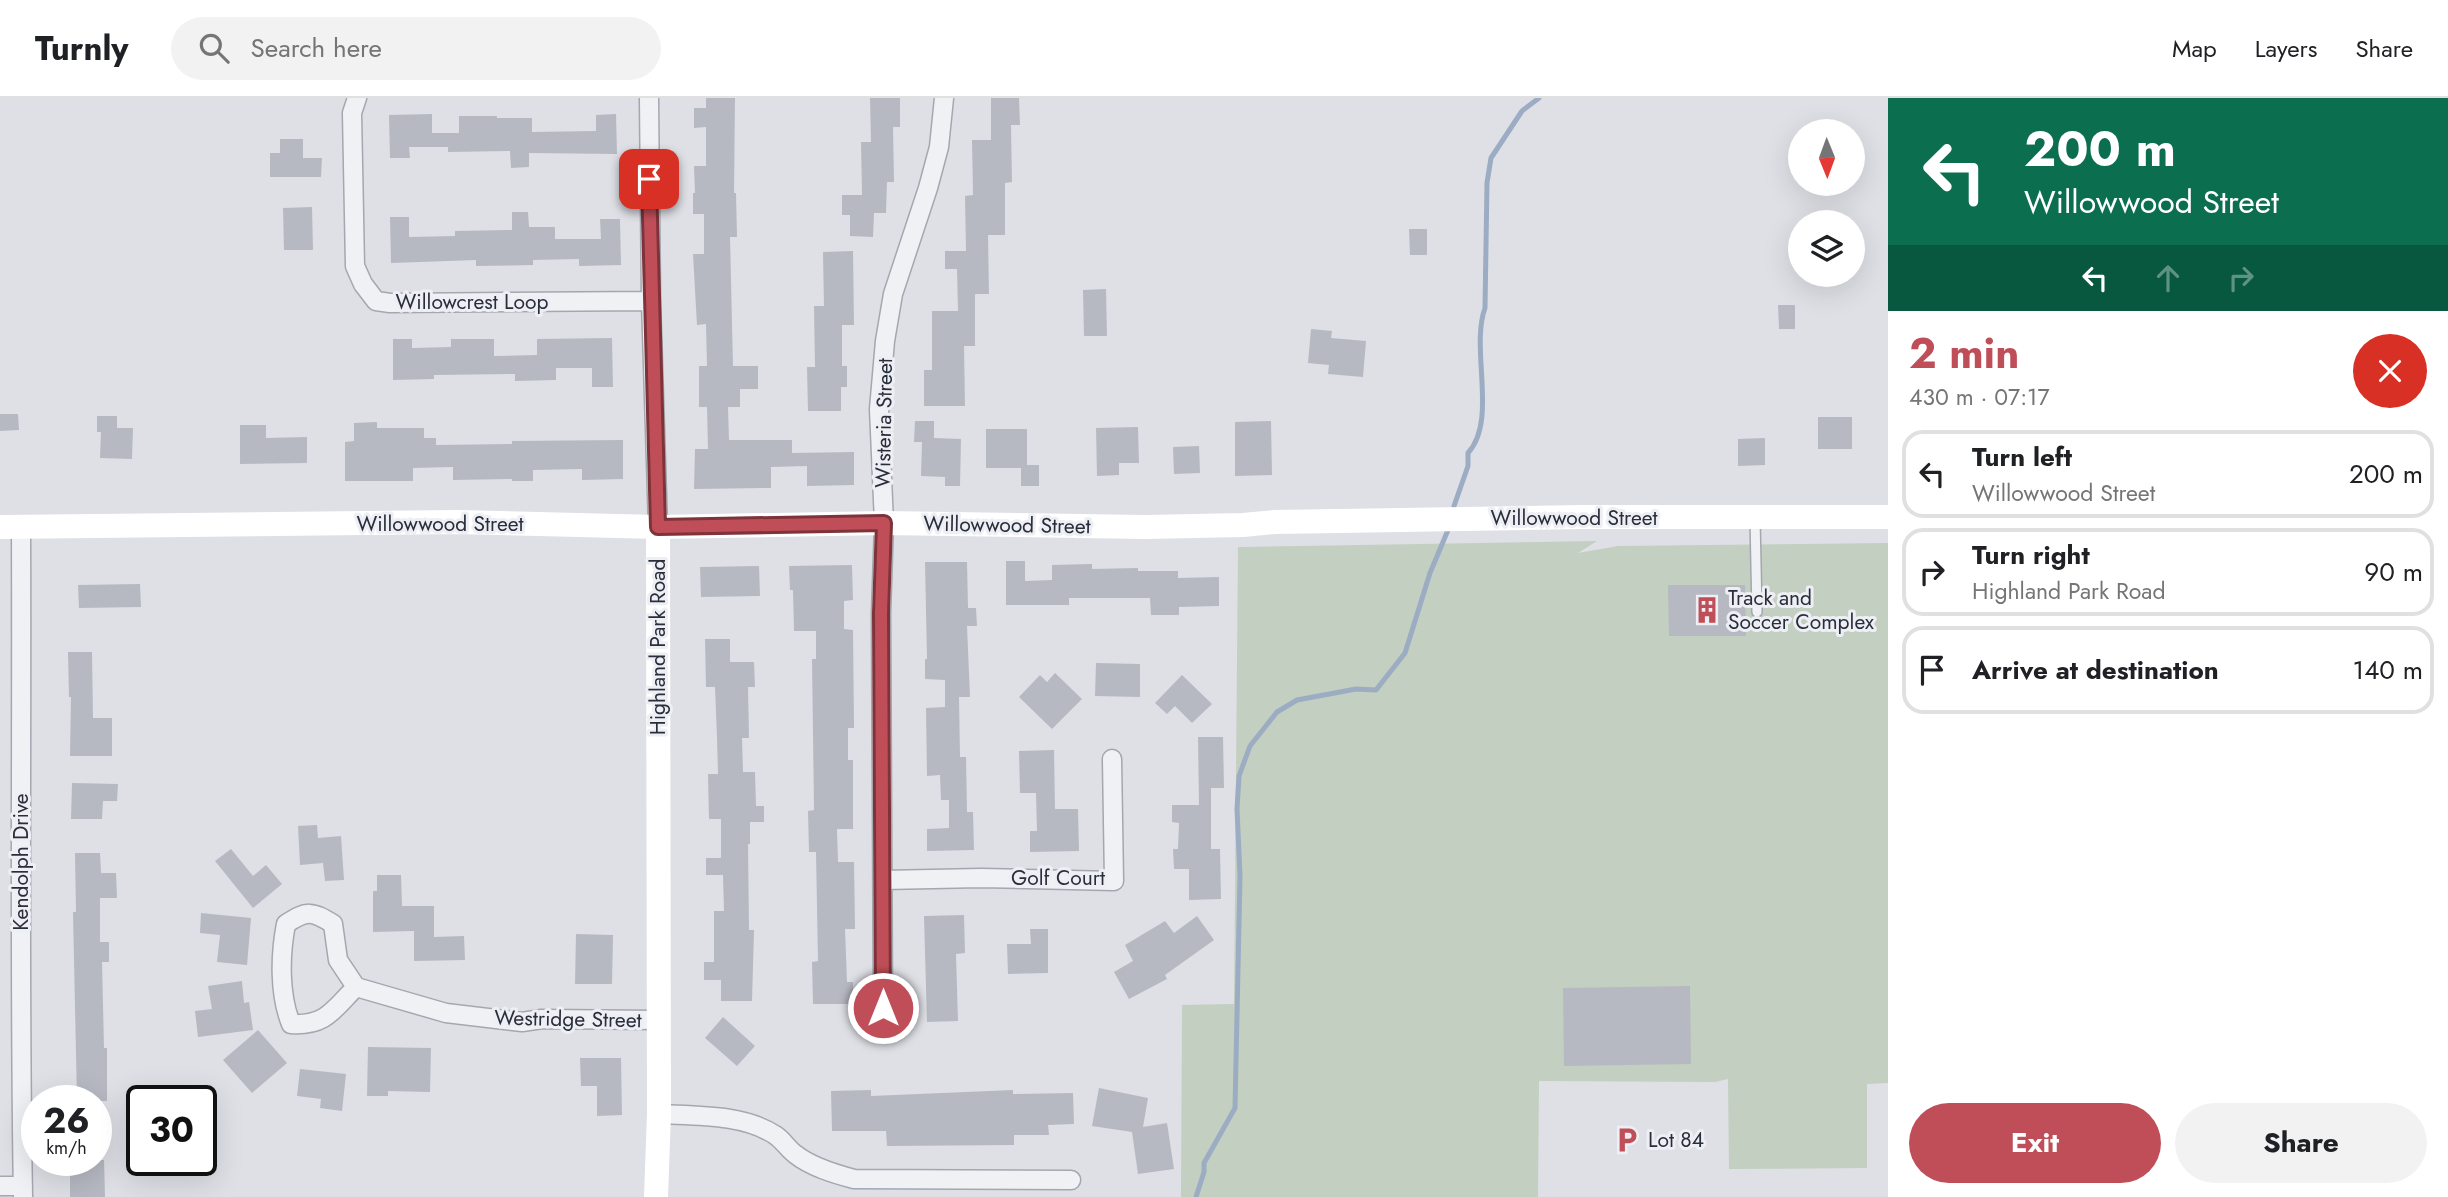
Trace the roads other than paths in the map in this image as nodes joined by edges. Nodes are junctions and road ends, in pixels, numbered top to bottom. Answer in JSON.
{"nodes":[{"id":1,"x":357,"y":98,"type":"edge"},
{"id":2,"x":649,"y":98,"type":"edge"},
{"id":3,"x":944,"y":98,"type":"edge"},
{"id":4,"x":651,"y":302,"type":"junction"},
{"id":5,"x":1755,"y":517,"type":"junction"},
{"id":6,"x":1888,"y":517,"type":"edge"},
{"id":7,"x":884,"y":523,"type":"junction"},
{"id":8,"x":10,"y":527,"type":"edge"},
{"id":9,"x":658,"y":527,"type":"junction"},
{"id":10,"x":1757,"y":612,"type":"dead end"},
{"id":11,"x":1112,"y":759,"type":"dead end"},
{"id":12,"x":883,"y":880,"type":"junction"},
{"id":13,"x":356,"y":987,"type":"junction"},
{"id":14,"x":883,"y":1008,"type":"dead end"},
{"id":15,"x":659,"y":1020,"type":"junction"},
{"id":16,"x":659,"y":1114,"type":"junction"},
{"id":17,"x":1071,"y":1180,"type":"dead end"},
{"id":18,"x":0,"y":1186,"type":"edge"},
{"id":19,"x":23,"y":1192,"type":"edge"},
{"id":20,"x":656,"y":1197,"type":"edge"}],
"edges":[{"from":1,"to":4,"type":"street","name":"Willowcrest Loop"},
{"from":2,"to":4,"type":"street","name":"Highland Park Road"},
{"from":3,"to":7,"type":"street","name":"Wisteria Street"},
{"from":4,"to":9,"type":"street","name":"Highland Park Road"},
{"from":5,"to":6,"type":"street","name":"Willowwood Street"},
{"from":5,"to":7,"type":"street","name":"Willowwood Street"},
{"from":5,"to":10,"type":"lane"},
{"from":7,"to":9,"type":"street","name":"Willowwood Street"},
{"from":7,"to":12,"type":"street","name":"Wisteria Street"},
{"from":8,"to":9,"type":"street","name":"Willowwood Street"},
{"from":8,"to":19,"type":"street","name":"Kendolph Drive"},
{"from":9,"to":15,"type":"street","name":"Highland Park Road"},
{"from":11,"to":12,"type":"street","name":"Golf Court"},
{"from":12,"to":14,"type":"street","name":"Wisteria Street"},
{"from":13,"to":13,"type":"street"},
{"from":13,"to":15,"type":"street","name":"Westridge Street"},
{"from":15,"to":16,"type":"street","name":"Highland Park Road"},
{"from":16,"to":17,"type":"street"},
{"from":16,"to":20,"type":"street","name":"Highland Park Road"},
{"from":18,"to":19,"type":"street"}]}
